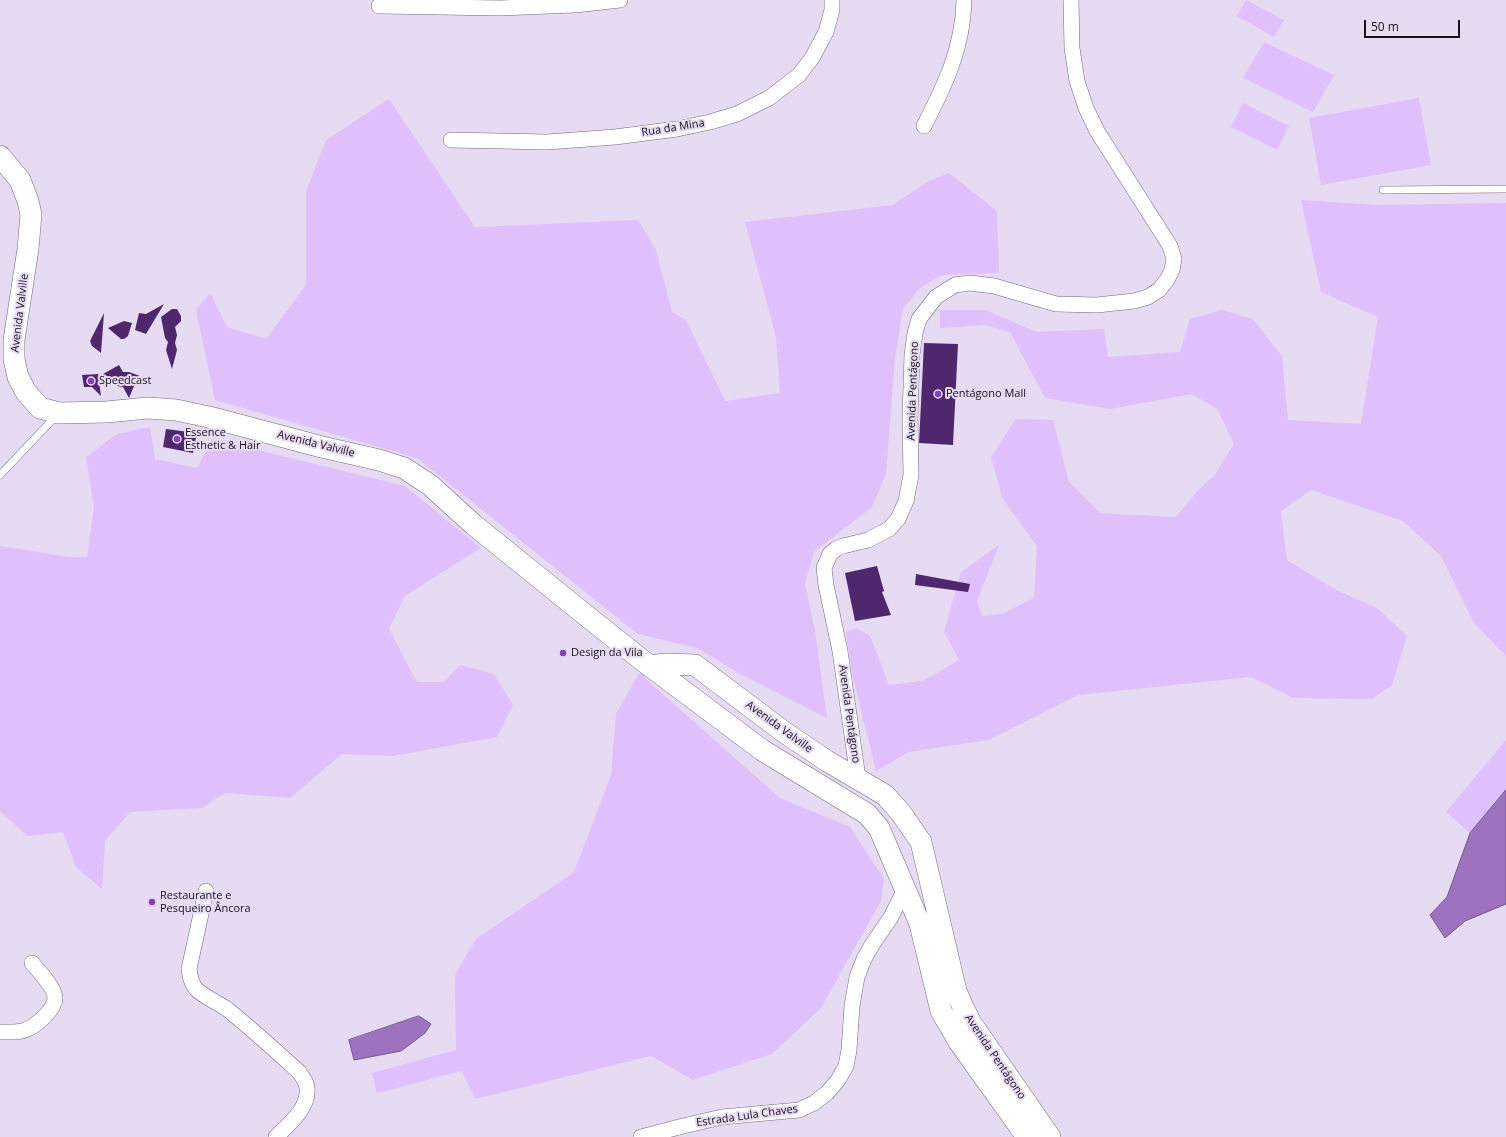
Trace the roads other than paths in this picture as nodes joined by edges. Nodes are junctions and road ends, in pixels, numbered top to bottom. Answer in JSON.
{"nodes":[{"id":1,"x":620,"y":0,"type":"edge"},
{"id":2,"x":832,"y":0,"type":"edge"},
{"id":3,"x":964,"y":0,"type":"edge"},
{"id":4,"x":1071,"y":0,"type":"edge"},
{"id":5,"x":379,"y":6,"type":"dead end"},
{"id":6,"x":924,"y":126,"type":"dead end"},
{"id":7,"x":451,"y":140,"type":"dead end"},
{"id":8,"x":0,"y":156,"type":"edge"},
{"id":9,"x":1383,"y":190,"type":"dead end"},
{"id":10,"x":1506,"y":190,"type":"edge"},
{"id":11,"x":59,"y":412,"type":"junction"},
{"id":12,"x":0,"y":475,"type":"edge"},
{"id":13,"x":649,"y":666,"type":"junction"},
{"id":14,"x":744,"y":703,"type":"junction"},
{"id":15,"x":714,"y":714,"type":"junction"},
{"id":16,"x":858,"y":778,"type":"junction"},
{"id":17,"x":885,"y":796,"type":"junction"},
{"id":18,"x":901,"y":813,"type":"junction"},
{"id":19,"x":873,"y":821,"type":"junction"},
{"id":20,"x":905,"y":889,"type":"junction"},
{"id":21,"x":206,"y":891,"type":"dead end"},
{"id":22,"x":891,"y":917,"type":"junction"},
{"id":23,"x":920,"y":924,"type":"junction"},
{"id":24,"x":32,"y":963,"type":"dead end"},
{"id":25,"x":0,"y":1032,"type":"edge"},
{"id":26,"x":276,"y":1137,"type":"edge"},
{"id":27,"x":641,"y":1137,"type":"edge"},
{"id":28,"x":1027,"y":1137,"type":"edge"},
{"id":29,"x":1050,"y":1137,"type":"edge"}],
"edges":[{"from":1,"to":5,"type":"street"},
{"from":2,"to":7,"type":"street","name":"Rua da Mina"},
{"from":3,"to":6,"type":"street"},
{"from":4,"to":16,"type":"street","name":"Avenida Pentágono"},
{"from":8,"to":11,"type":"main road","name":"Avenida Valville"},
{"from":9,"to":10,"type":"lane"},
{"from":11,"to":12,"type":"lane"},
{"from":11,"to":13,"type":"main road","name":"Avenida Valville"},
{"from":13,"to":14,"type":"main road","name":"Avenida Valville"},
{"from":13,"to":15,"type":"main road","name":"Avenida Valville"},
{"from":14,"to":15,"type":"main road"},
{"from":14,"to":16,"type":"main road","name":"Avenida Valville"},
{"from":15,"to":19,"type":"main road","name":"Avenida Valville"},
{"from":16,"to":17,"type":"main road","name":"Avenida Valville"},
{"from":17,"to":18,"type":"main road","name":"Avenida Valville"},
{"from":17,"to":19,"type":"main road"},
{"from":18,"to":19,"type":"main road"},
{"from":18,"to":29,"type":"main road","name":"Avenida Pentágono"},
{"from":19,"to":20,"type":"main road","name":"Avenida Pentágono"},
{"from":20,"to":22,"type":"street","name":"Estrada Lula Chaves"},
{"from":20,"to":23,"type":"main road","name":"Avenida Pentágono"},
{"from":21,"to":26,"type":"street"},
{"from":22,"to":23,"type":"street"},
{"from":22,"to":27,"type":"street","name":"Estrada Lula Chaves"},
{"from":23,"to":28,"type":"main road","name":"Avenida Pentágono"},
{"from":24,"to":25,"type":"street"}]}
